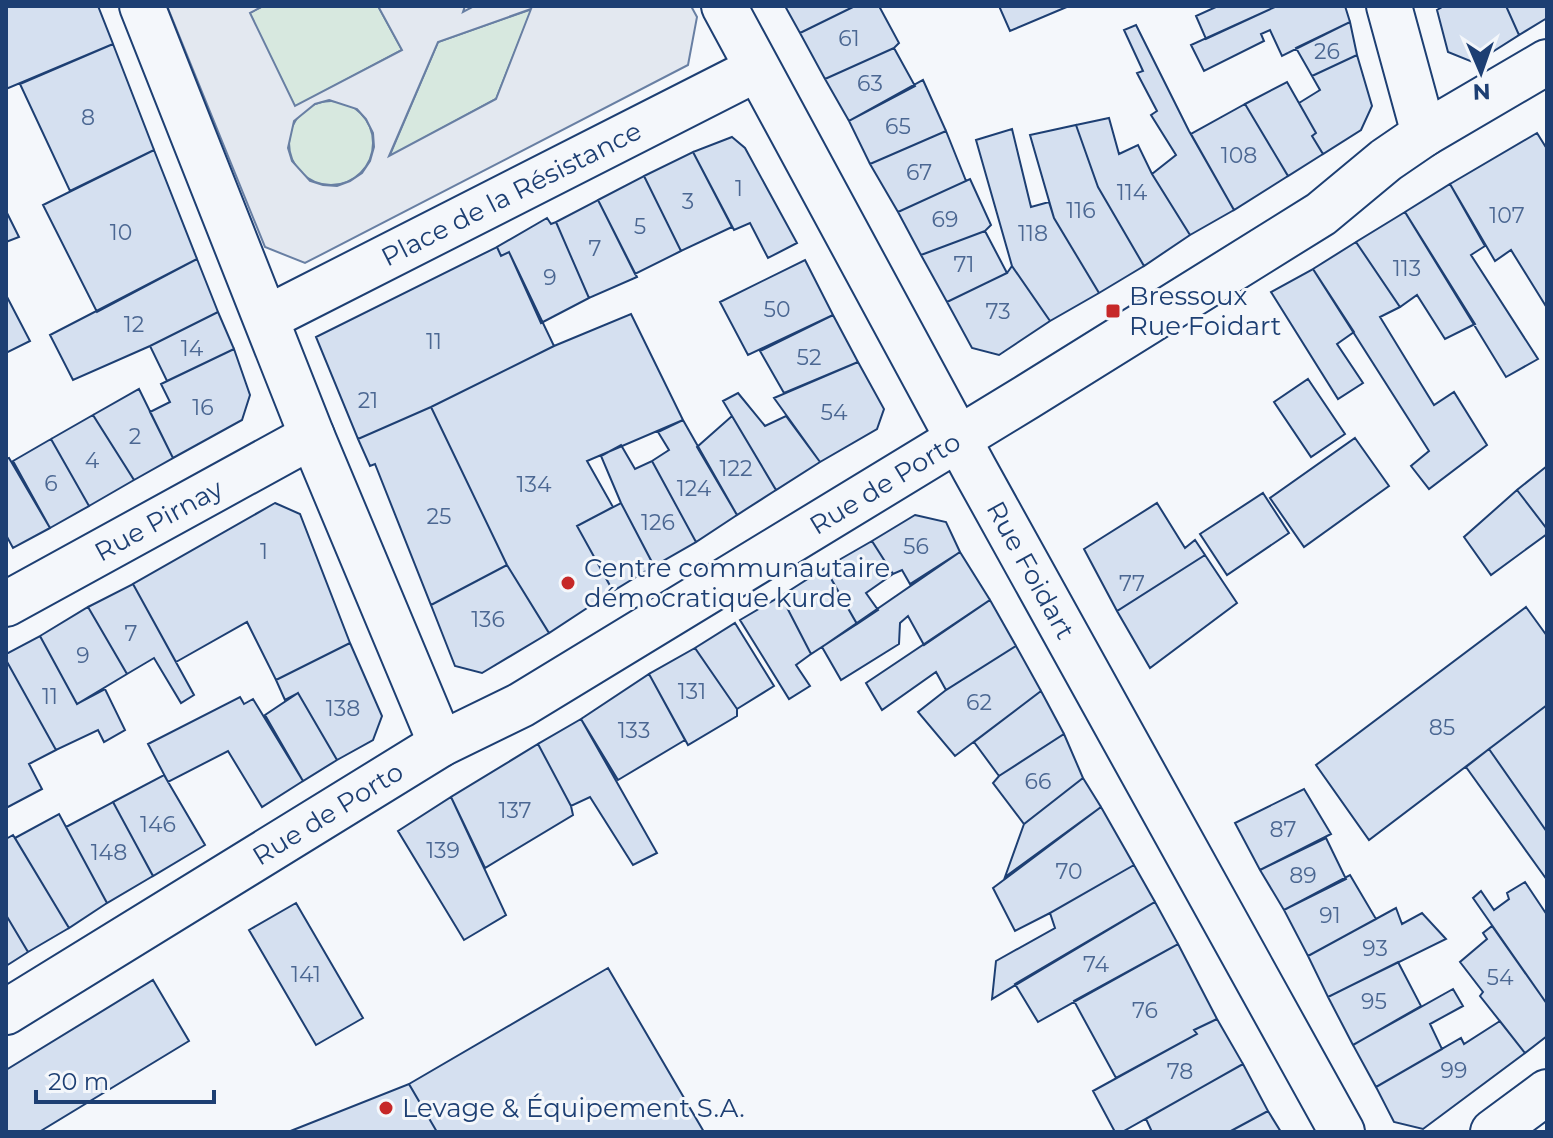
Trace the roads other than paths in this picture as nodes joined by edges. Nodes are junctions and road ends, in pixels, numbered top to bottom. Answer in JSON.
{"nodes":[{"id":1,"x":142,"y":6,"type":"edge"},
{"id":2,"x":724,"y":6,"type":"edge"},
{"id":3,"x":1389,"y":6,"type":"edge"},
{"id":4,"x":1547,"y":62,"type":"edge"},
{"id":5,"x":757,"y":69,"type":"junction"},
{"id":6,"x":1424,"y":134,"type":"junction"},
{"id":7,"x":267,"y":318,"type":"junction"},
{"id":8,"x":312,"y":436,"type":"junction"},
{"id":9,"x":958,"y":438,"type":"junction"},
{"id":10,"x":6,"y":604,"type":"edge"},
{"id":11,"x":441,"y":744,"type":"junction"},
{"id":12,"x":6,"y":1012,"type":"edge"},
{"id":13,"x":1547,"y":1092,"type":"edge"},
{"id":14,"x":1342,"y":1132,"type":"edge"},
{"id":15,"x":1493,"y":1132,"type":"edge"}],
"edges":[{"from":1,"to":7,"type":"street"},
{"from":2,"to":5,"type":"street","name":"Rue Foidart"},
{"from":3,"to":6,"type":"street"},
{"from":4,"to":6,"type":"street","name":"Rue de Porto"},
{"from":5,"to":7,"type":"street","name":"Place de la Résistance"},
{"from":5,"to":9,"type":"street","name":"Rue Foidart"},
{"from":6,"to":9,"type":"street","name":"Rue de Porto"},
{"from":7,"to":8,"type":"street"},
{"from":8,"to":10,"type":"street","name":"Rue Pirnay"},
{"from":8,"to":11,"type":"street"},
{"from":9,"to":11,"type":"street","name":"Rue de Porto"},
{"from":9,"to":14,"type":"street","name":"Rue Foidart"},
{"from":11,"to":12,"type":"street","name":"Rue de Porto"},
{"from":13,"to":15,"type":"street"}]}
